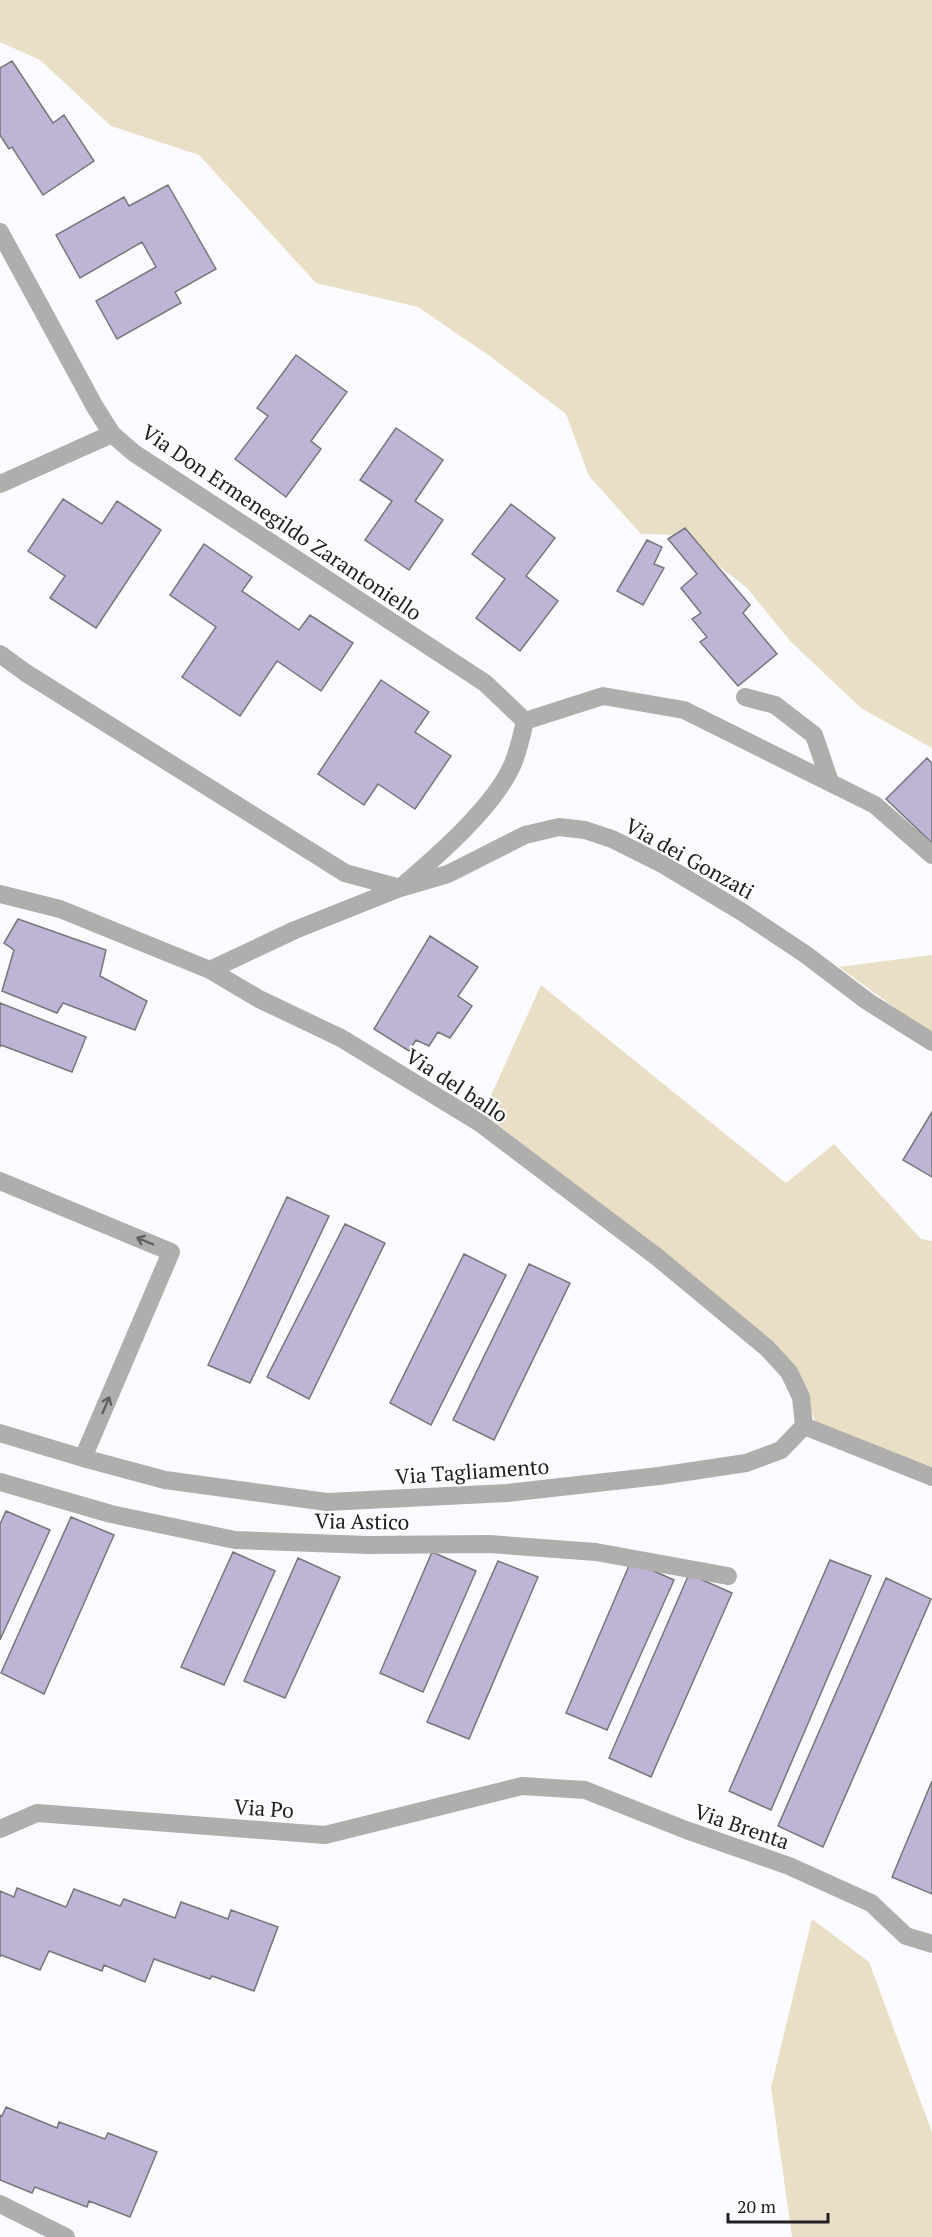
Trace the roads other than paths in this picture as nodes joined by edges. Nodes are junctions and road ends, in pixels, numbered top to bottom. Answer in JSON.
{"nodes":[{"id":1,"x":0,"y":232,"type":"edge"},
{"id":2,"x":112,"y":434,"type":"junction"},
{"id":3,"x":0,"y":484,"type":"edge"},
{"id":4,"x":0,"y":654,"type":"edge"},
{"id":5,"x":745,"y":697,"type":"dead end"},
{"id":6,"x":525,"y":721,"type":"junction"},
{"id":7,"x":830,"y":782,"type":"junction"},
{"id":8,"x":932,"y":855,"type":"edge"},
{"id":9,"x":400,"y":888,"type":"junction"},
{"id":10,"x":0,"y":894,"type":"edge"},
{"id":11,"x":210,"y":970,"type":"junction"},
{"id":12,"x":932,"y":1042,"type":"edge"},
{"id":13,"x":0,"y":1181,"type":"edge"},
{"id":14,"x":804,"y":1426,"type":"junction"},
{"id":15,"x":0,"y":1433,"type":"edge"},
{"id":16,"x":83,"y":1458,"type":"junction"},
{"id":17,"x":932,"y":1477,"type":"edge"},
{"id":18,"x":0,"y":1482,"type":"edge"},
{"id":19,"x":728,"y":1576,"type":"dead end"},
{"id":20,"x":522,"y":1786,"type":"joint"},
{"id":21,"x":0,"y":1829,"type":"edge"},
{"id":22,"x":932,"y":1944,"type":"edge"},
{"id":23,"x":0,"y":2204,"type":"edge"},
{"id":24,"x":66,"y":2237,"type":"edge"}],
"edges":[{"from":1,"to":2,"type":"street","name":"Via Don Ermenegildo Zarantoniello"},
{"from":2,"to":3,"type":"street"},
{"from":2,"to":6,"type":"street","name":"Via Don Ermenegildo Zarantoniello"},
{"from":4,"to":9,"type":"street"},
{"from":5,"to":7,"type":"street"},
{"from":6,"to":7,"type":"street"},
{"from":6,"to":9,"type":"street","name":"Via dei Gonzati"},
{"from":7,"to":8,"type":"street"},
{"from":9,"to":11,"type":"street","name":"Via dei Gonzati"},
{"from":9,"to":12,"type":"street","name":"Via dei Gonzati"},
{"from":10,"to":11,"type":"street","name":"Via del ballo"},
{"from":11,"to":14,"type":"street","name":"Via del ballo"},
{"from":16,"to":13,"type":"street","one_way":true},
{"from":14,"to":16,"type":"street","name":"Via Tagliamento"},
{"from":14,"to":17,"type":"street"},
{"from":15,"to":16,"type":"street","name":"Via Tagliamento"},
{"from":18,"to":19,"type":"street","name":"Via Astico"},
{"from":20,"to":21,"type":"street","name":"Via Po"},
{"from":20,"to":22,"type":"street","name":"Via Brenta"},
{"from":23,"to":24,"type":"street"}]}
